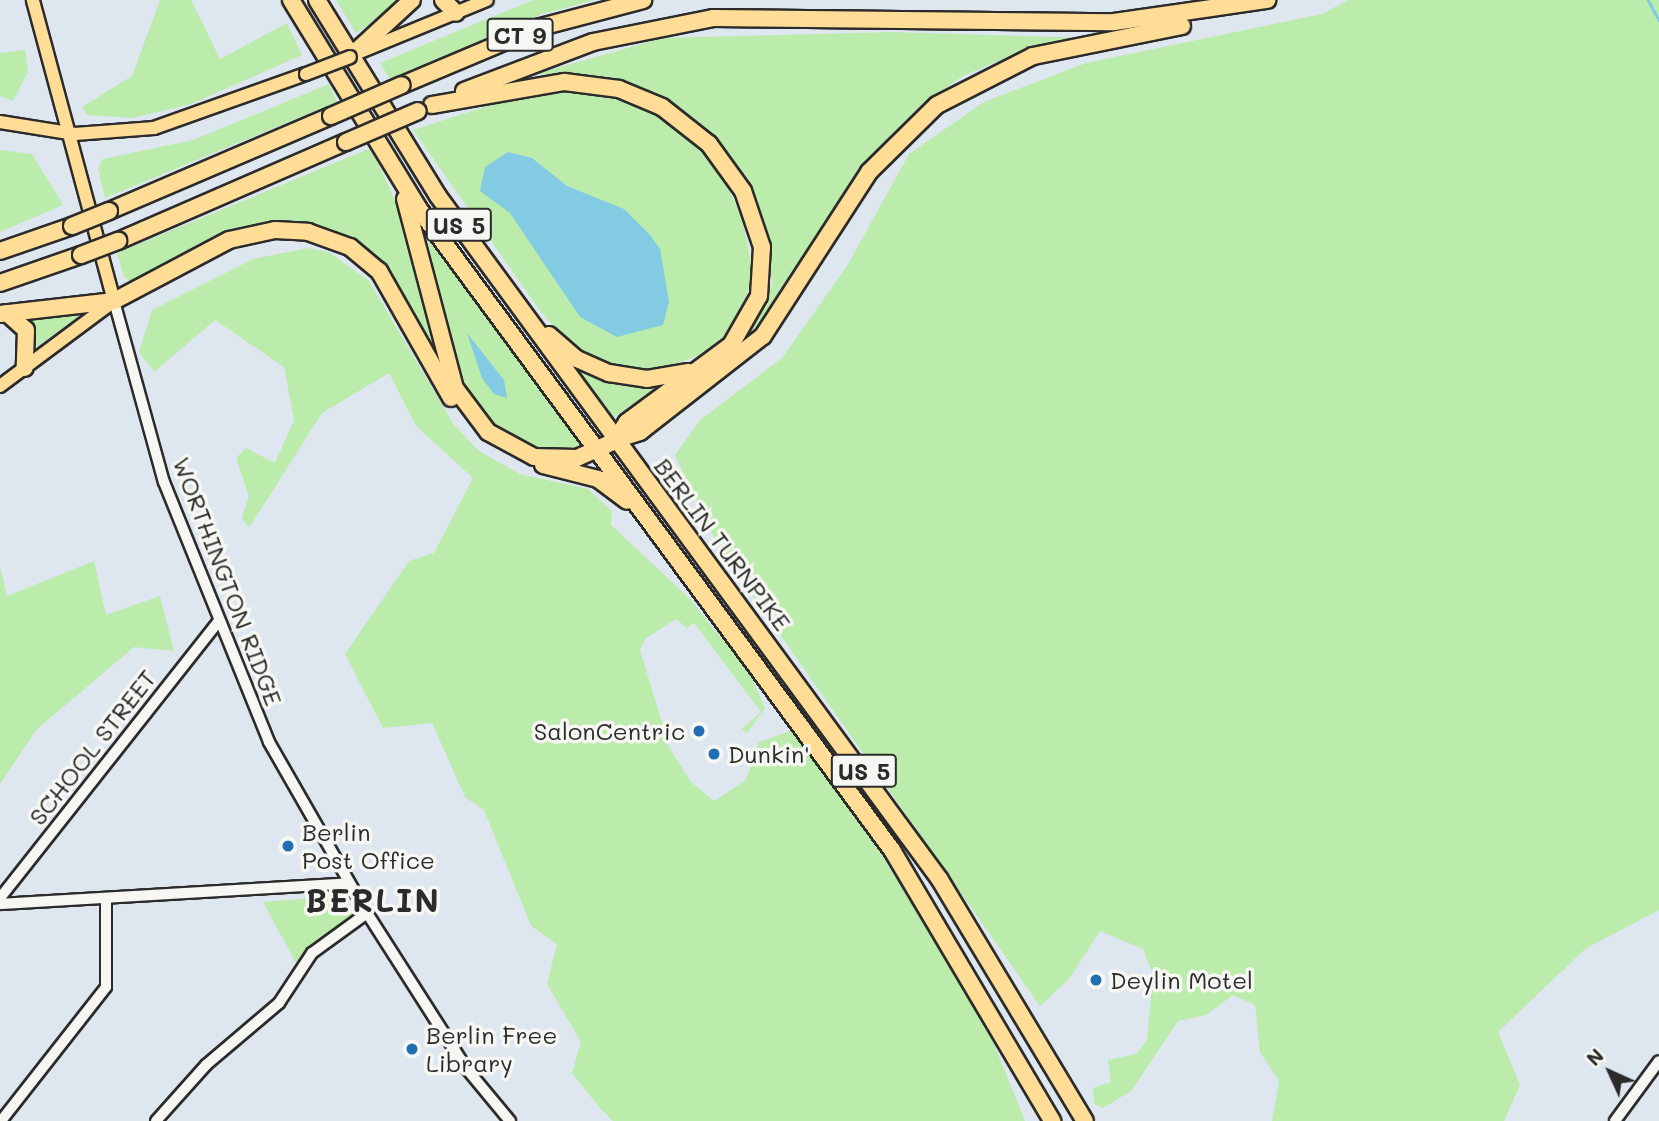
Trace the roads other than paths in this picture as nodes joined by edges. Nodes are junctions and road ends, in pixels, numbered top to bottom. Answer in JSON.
{"nodes":[{"id":1,"x":33,"y":0,"type":"edge"},
{"id":2,"x":291,"y":0,"type":"edge"},
{"id":3,"x":317,"y":0,"type":"edge"},
{"id":4,"x":412,"y":0,"type":"edge"},
{"id":5,"x":443,"y":0,"type":"edge"},
{"id":6,"x":487,"y":0,"type":"edge"},
{"id":7,"x":643,"y":0,"type":"edge"},
{"id":8,"x":1267,"y":0,"type":"edge"},
{"id":9,"x":456,"y":6,"type":"edge"},
{"id":10,"x":1234,"y":8,"type":"junction"},
{"id":11,"x":375,"y":40,"type":"junction"},
{"id":12,"x":349,"y":57,"type":"joint"},
{"id":13,"x":425,"y":108,"type":"junction"},
{"id":14,"x":0,"y":122,"type":"edge"},
{"id":15,"x":65,"y":133,"type":"junction"},
{"id":16,"x":397,"y":177,"type":"junction"},
{"id":17,"x":0,"y":251,"type":"edge"},
{"id":18,"x":0,"y":283,"type":"edge"},
{"id":19,"x":114,"y":301,"type":"junction"},
{"id":20,"x":522,"y":311,"type":"junction"},
{"id":21,"x":4,"y":314,"type":"edge"},
{"id":22,"x":25,"y":368,"type":"junction"},
{"id":23,"x":700,"y":368,"type":"junction"},
{"id":24,"x":0,"y":386,"type":"edge"},
{"id":25,"x":474,"y":416,"type":"junction"},
{"id":26,"x":617,"y":439,"type":"junction"},
{"id":27,"x":598,"y":451,"type":"junction"},
{"id":28,"x":534,"y":457,"type":"junction"},
{"id":29,"x":648,"y":519,"type":"junction"},
{"id":30,"x":218,"y":622,"type":"junction"},
{"id":31,"x":349,"y":883,"type":"junction"},
{"id":32,"x":0,"y":898,"type":"edge"},
{"id":33,"x":106,"y":898,"type":"junction"},
{"id":34,"x":0,"y":904,"type":"edge"},
{"id":35,"x":367,"y":913,"type":"junction"},
{"id":36,"x":1659,"y":1060,"type":"edge"},
{"id":37,"x":1,"y":1121,"type":"edge"},
{"id":38,"x":156,"y":1121,"type":"edge"},
{"id":39,"x":510,"y":1121,"type":"edge"},
{"id":40,"x":1052,"y":1121,"type":"edge"},
{"id":41,"x":1084,"y":1121,"type":"edge"},
{"id":42,"x":1615,"y":1121,"type":"edge"}],
"edges":[{"from":1,"to":15,"type":"main road","name":"WORTHINGTON RIDGE"},
{"from":2,"to":16,"type":"highway","name":"BERLIN TURNPIKE","number":"US 5"},
{"from":3,"to":20,"type":"highway","name":"BERLIN TURNPIKE","number":"US 5"},
{"from":4,"to":11,"type":"highway"},
{"from":5,"to":9,"type":"highway"},
{"from":6,"to":9,"type":"main road"},
{"from":7,"to":17,"type":"highway","number":"CT 9","bridge":true},
{"from":8,"to":10,"type":"highway","number":"CT 9"},
{"from":9,"to":11,"type":"main road"},
{"from":10,"to":13,"type":"highway","number":"CT 9"},
{"from":10,"to":26,"type":"highway"},
{"from":11,"to":12,"type":"highway"},
{"from":12,"to":15,"type":"main road","bridge":true},
{"from":13,"to":18,"type":"highway","number":"CT 9","bridge":true},
{"from":13,"to":23,"type":"highway"},
{"from":14,"to":15,"type":"main road"},
{"from":15,"to":19,"type":"main road","name":"WORTHINGTON RIDGE"},
{"from":16,"to":25,"type":"highway"},
{"from":16,"to":27,"type":"highway","name":"BERLIN TURNPIKE","number":"US 5"},
{"from":19,"to":21,"type":"highway"},
{"from":19,"to":22,"type":"main road"},
{"from":19,"to":25,"type":"highway"},
{"from":19,"to":30,"type":"street","name":"WORTHINGTON RIDGE"},
{"from":20,"to":23,"type":"highway"},
{"from":20,"to":26,"type":"highway","name":"BERLIN TURNPIKE","number":"US 5"},
{"from":21,"to":22,"type":"highway"},
{"from":22,"to":24,"type":"main road"},
{"from":23,"to":26,"type":"highway"},
{"from":25,"to":28,"type":"highway"},
{"from":26,"to":27,"type":"highway"},
{"from":26,"to":41,"type":"highway","name":"BERLIN TURNPIKE","number":"US 5"},
{"from":27,"to":28,"type":"highway"},
{"from":27,"to":29,"type":"highway","name":"BERLIN TURNPIKE","number":"US 5"},
{"from":28,"to":29,"type":"highway"},
{"from":29,"to":40,"type":"highway","name":"BERLIN TURNPIKE","number":"US 5"},
{"from":30,"to":31,"type":"street","name":"WORTHINGTON RIDGE"},
{"from":30,"to":32,"type":"street","name":"SCHOOL STREET"},
{"from":31,"to":33,"type":"street"},
{"from":31,"to":35,"type":"street","name":"WORTHINGTON RIDGE"},
{"from":33,"to":34,"type":"street"},
{"from":33,"to":37,"type":"street"},
{"from":35,"to":38,"type":"street"},
{"from":35,"to":39,"type":"street","name":"WORTHINGTON RIDGE"},
{"from":36,"to":42,"type":"street"}]}
